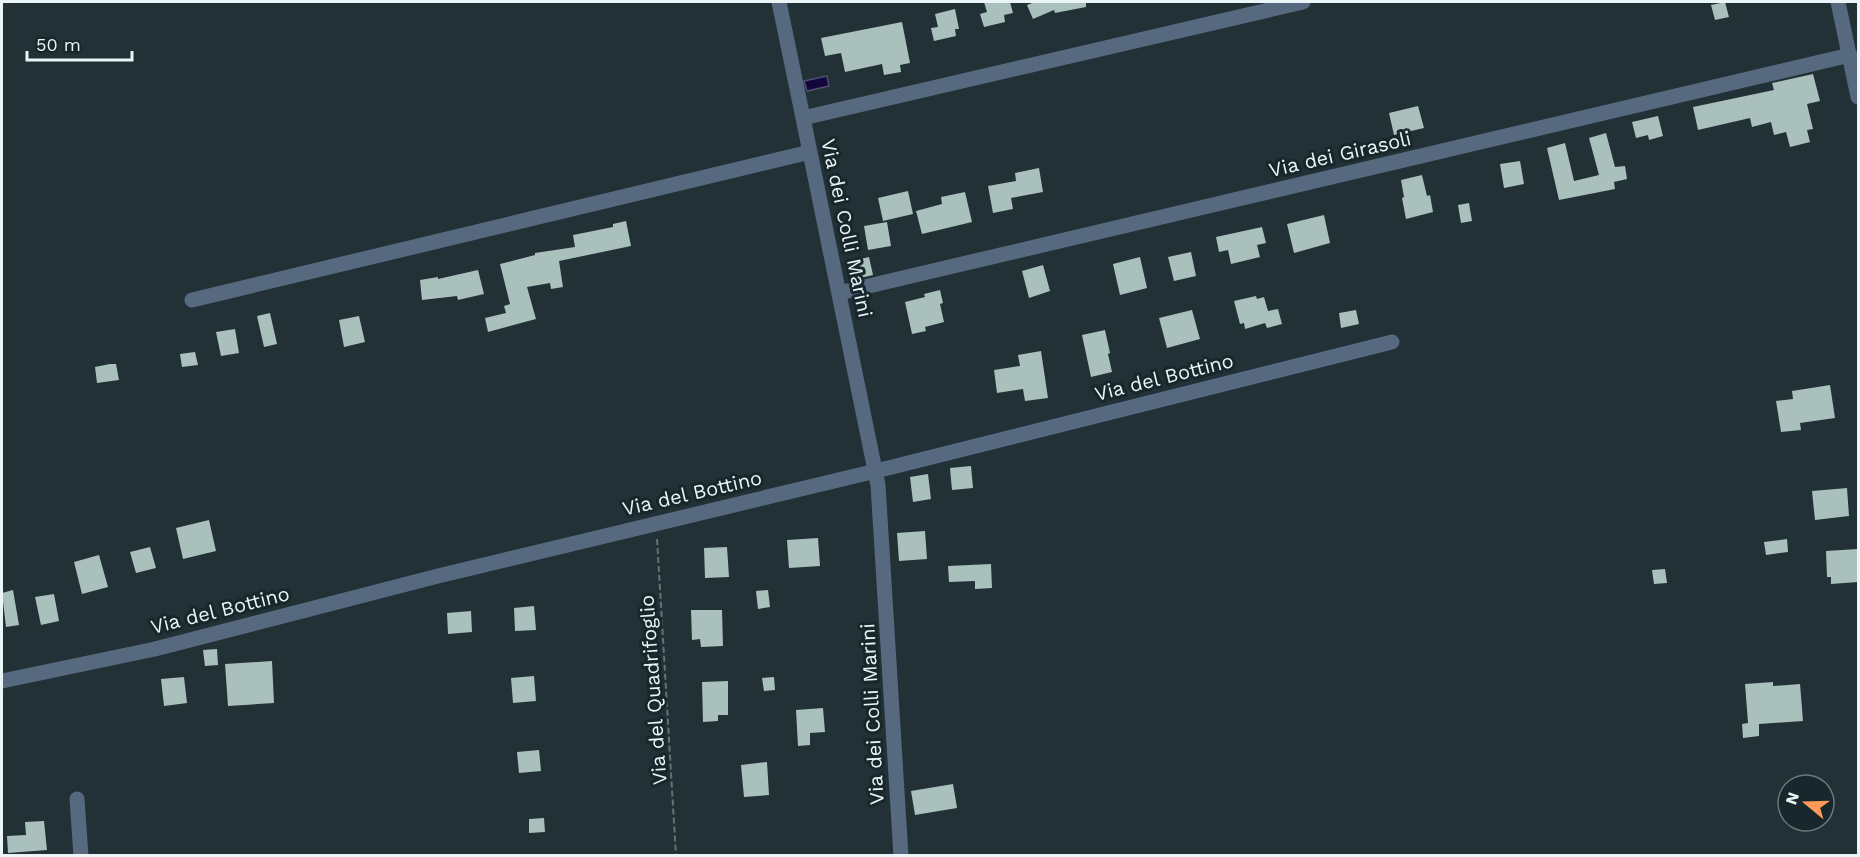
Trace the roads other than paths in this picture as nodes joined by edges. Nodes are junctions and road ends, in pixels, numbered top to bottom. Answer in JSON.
{"nodes":[{"id":1,"x":779,"y":2,"type":"edge"},
{"id":2,"x":1303,"y":2,"type":"edge"},
{"id":3,"x":1838,"y":2,"type":"edge"},
{"id":4,"x":1850,"y":55,"type":"junction"},
{"id":5,"x":1858,"y":97,"type":"edge"},
{"id":6,"x":803,"y":118,"type":"junction"},
{"id":7,"x":810,"y":152,"type":"junction"},
{"id":8,"x":839,"y":293,"type":"junction"},
{"id":9,"x":192,"y":300,"type":"dead end"},
{"id":10,"x":1392,"y":342,"type":"dead end"},
{"id":11,"x":876,"y":471,"type":"junction"},
{"id":12,"x":2,"y":681,"type":"edge"},
{"id":13,"x":77,"y":799,"type":"dead end"},
{"id":14,"x":81,"y":855,"type":"edge"},
{"id":15,"x":901,"y":855,"type":"edge"}],
"edges":[{"from":1,"to":6,"type":"street"},
{"from":2,"to":6,"type":"street","name":"Via dei Colli Marini"},
{"from":3,"to":4,"type":"street"},
{"from":4,"to":5,"type":"street"},
{"from":4,"to":8,"type":"street","name":"Via dei Girasoli"},
{"from":6,"to":7,"type":"street","name":"Via dei Colli Marini"},
{"from":7,"to":8,"type":"street","name":"Via dei Colli Marini"},
{"from":7,"to":9,"type":"street"},
{"from":8,"to":11,"type":"street","name":"Via dei Colli Marini"},
{"from":10,"to":11,"type":"street","name":"Via del Bottino"},
{"from":11,"to":12,"type":"street","name":"Via del Bottino"},
{"from":11,"to":15,"type":"street","name":"Via dei Colli Marini"},
{"from":13,"to":14,"type":"street"}]}
